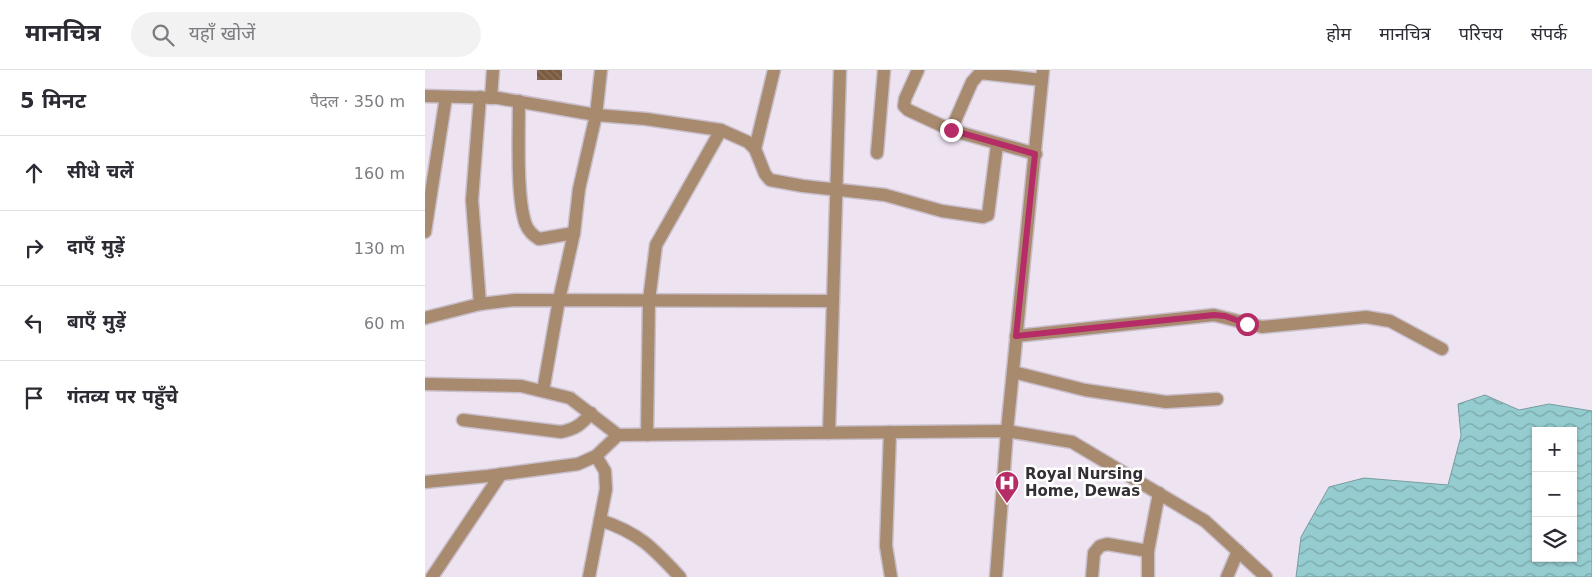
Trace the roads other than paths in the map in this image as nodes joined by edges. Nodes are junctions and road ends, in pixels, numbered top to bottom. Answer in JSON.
{"nodes":[{"id":1,"x":493,"y":70,"type":"edge"},
{"id":2,"x":601,"y":70,"type":"edge"},
{"id":3,"x":774,"y":70,"type":"edge"},
{"id":4,"x":840,"y":70,"type":"edge"},
{"id":5,"x":884,"y":70,"type":"edge"},
{"id":6,"x":918,"y":70,"type":"edge"},
{"id":7,"x":1043,"y":75,"type":"edge"},
{"id":8,"x":425,"y":96,"type":"edge"},
{"id":9,"x":485,"y":97,"type":"junction"},
{"id":10,"x":446,"y":98,"type":"junction"},
{"id":11,"x":519,"y":101,"type":"junction"},
{"id":12,"x":596,"y":115,"type":"junction"},
{"id":13,"x":721,"y":130,"type":"junction"},
{"id":14,"x":951,"y":130,"type":"junction"},
{"id":15,"x":997,"y":144,"type":"junction"},
{"id":16,"x":755,"y":149,"type":"junction"},
{"id":17,"x":877,"y":153,"type":"dead end"},
{"id":18,"x":1035,"y":154,"type":"junction"},
{"id":19,"x":837,"y":188,"type":"junction"},
{"id":20,"x":425,"y":232,"type":"edge"},
{"id":21,"x":574,"y":233,"type":"junction"},
{"id":22,"x":559,"y":300,"type":"junction"},
{"id":23,"x":649,"y":300,"type":"junction"},
{"id":24,"x":833,"y":301,"type":"junction"},
{"id":25,"x":480,"y":304,"type":"junction"},
{"id":26,"x":425,"y":318,"type":"edge"},
{"id":27,"x":1016,"y":336,"type":"junction"},
{"id":28,"x":1442,"y":349,"type":"dead end"},
{"id":29,"x":1013,"y":372,"type":"junction"},
{"id":30,"x":425,"y":384,"type":"edge"},
{"id":31,"x":543,"y":391,"type":"junction"},
{"id":32,"x":1217,"y":399,"type":"dead end"},
{"id":33,"x":591,"y":412,"type":"junction"},
{"id":34,"x":463,"y":420,"type":"dead end"},
{"id":35,"x":1007,"y":431,"type":"junction"},
{"id":36,"x":890,"y":432,"type":"junction"},
{"id":37,"x":829,"y":433,"type":"junction"},
{"id":38,"x":647,"y":435,"type":"junction"},
{"id":39,"x":618,"y":436,"type":"junction"},
{"id":40,"x":596,"y":456,"type":"junction"},
{"id":41,"x":501,"y":474,"type":"junction"},
{"id":42,"x":425,"y":482,"type":"edge"},
{"id":43,"x":1159,"y":493,"type":"junction"},
{"id":44,"x":600,"y":520,"type":"junction"},
{"id":45,"x":1148,"y":551,"type":"junction"},
{"id":46,"x":1238,"y":551,"type":"junction"},
{"id":47,"x":432,"y":577,"type":"edge"},
{"id":48,"x":589,"y":577,"type":"edge"},
{"id":49,"x":680,"y":577,"type":"edge"},
{"id":50,"x":891,"y":577,"type":"edge"},
{"id":51,"x":996,"y":577,"type":"edge"},
{"id":52,"x":1092,"y":577,"type":"edge"},
{"id":53,"x":1148,"y":577,"type":"edge"},
{"id":54,"x":1227,"y":577,"type":"edge"},
{"id":55,"x":1266,"y":577,"type":"edge"}],
"edges":[{"from":1,"to":9,"type":"street"},
{"from":2,"to":12,"type":"street"},
{"from":3,"to":16,"type":"street"},
{"from":4,"to":19,"type":"street"},
{"from":5,"to":17,"type":"street"},
{"from":6,"to":14,"type":"street"},
{"from":7,"to":14,"type":"street"},
{"from":7,"to":18,"type":"street"},
{"from":8,"to":10,"type":"street"},
{"from":9,"to":10,"type":"street"},
{"from":9,"to":11,"type":"street"},
{"from":9,"to":25,"type":"street"},
{"from":10,"to":20,"type":"street"},
{"from":11,"to":12,"type":"street"},
{"from":11,"to":21,"type":"street"},
{"from":12,"to":13,"type":"street"},
{"from":12,"to":21,"type":"street"},
{"from":13,"to":16,"type":"street"},
{"from":13,"to":23,"type":"street"},
{"from":14,"to":15,"type":"street"},
{"from":15,"to":18,"type":"street"},
{"from":15,"to":19,"type":"street"},
{"from":16,"to":19,"type":"street"},
{"from":18,"to":27,"type":"street"},
{"from":19,"to":24,"type":"street"},
{"from":21,"to":22,"type":"street"},
{"from":22,"to":23,"type":"street"},
{"from":22,"to":25,"type":"street"},
{"from":22,"to":31,"type":"street"},
{"from":23,"to":24,"type":"street"},
{"from":23,"to":38,"type":"street"},
{"from":24,"to":37,"type":"street"},
{"from":25,"to":26,"type":"street"},
{"from":27,"to":28,"type":"street"},
{"from":27,"to":29,"type":"street"},
{"from":29,"to":32,"type":"street"},
{"from":29,"to":35,"type":"street"},
{"from":30,"to":31,"type":"street"},
{"from":31,"to":33,"type":"street"},
{"from":33,"to":34,"type":"street"},
{"from":33,"to":39,"type":"street"},
{"from":35,"to":36,"type":"street"},
{"from":35,"to":43,"type":"street"},
{"from":35,"to":51,"type":"street"},
{"from":36,"to":37,"type":"street"},
{"from":36,"to":50,"type":"street"},
{"from":37,"to":38,"type":"street"},
{"from":38,"to":39,"type":"street"},
{"from":39,"to":40,"type":"street"},
{"from":40,"to":41,"type":"street"},
{"from":40,"to":44,"type":"street"},
{"from":41,"to":42,"type":"street"},
{"from":41,"to":47,"type":"street"},
{"from":43,"to":45,"type":"street"},
{"from":43,"to":46,"type":"street"},
{"from":44,"to":48,"type":"street"},
{"from":44,"to":49,"type":"street"},
{"from":45,"to":52,"type":"street"},
{"from":45,"to":53,"type":"street"},
{"from":46,"to":54,"type":"street"},
{"from":46,"to":55,"type":"street"}]}
